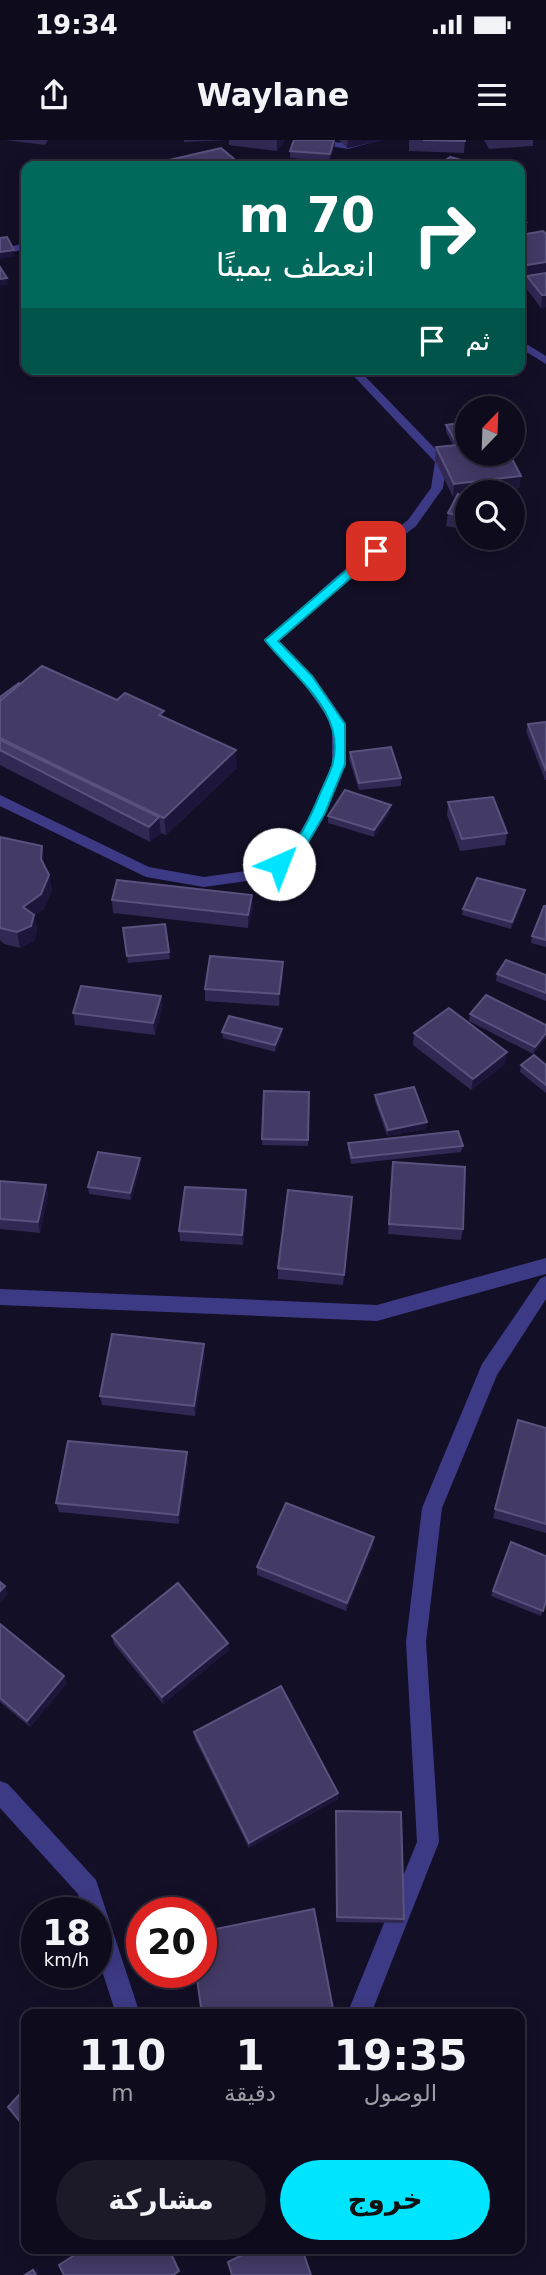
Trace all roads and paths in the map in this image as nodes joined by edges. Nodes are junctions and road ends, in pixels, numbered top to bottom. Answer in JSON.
{"nodes":[{"id":1,"x":298,"y":140,"type":"edge"},
{"id":2,"x":376,"y":140,"type":"edge"},
{"id":3,"x":21,"y":247,"type":"edge"},
{"id":4,"x":0,"y":251,"type":"edge"},
{"id":5,"x":525,"y":347,"type":"edge"},
{"id":6,"x":546,"y":361,"type":"edge"},
{"id":7,"x":358,"y":375,"type":"edge"},
{"id":8,"x":0,"y":800,"type":"edge"},
{"id":9,"x":546,"y":1266,"type":"edge"},
{"id":10,"x":546,"y":1284,"type":"edge"},
{"id":11,"x":0,"y":1297,"type":"edge"},
{"id":12,"x":0,"y":1792,"type":"edge"},
{"id":13,"x":91,"y":1897,"type":"edge"},
{"id":14,"x":112,"y":1964,"type":"edge"},
{"id":15,"x":126,"y":2009,"type":"edge"},
{"id":16,"x":361,"y":2009,"type":"edge"}],
"edges":[{"from":1,"to":2,"type":"street"},
{"from":3,"to":4,"type":"street"},
{"from":5,"to":6,"type":"street"},
{"from":7,"to":8,"type":"street"},
{"from":9,"to":11,"type":"street"},
{"from":10,"to":16,"type":"street"},
{"from":12,"to":13,"type":"street"},
{"from":14,"to":15,"type":"street"}]}
